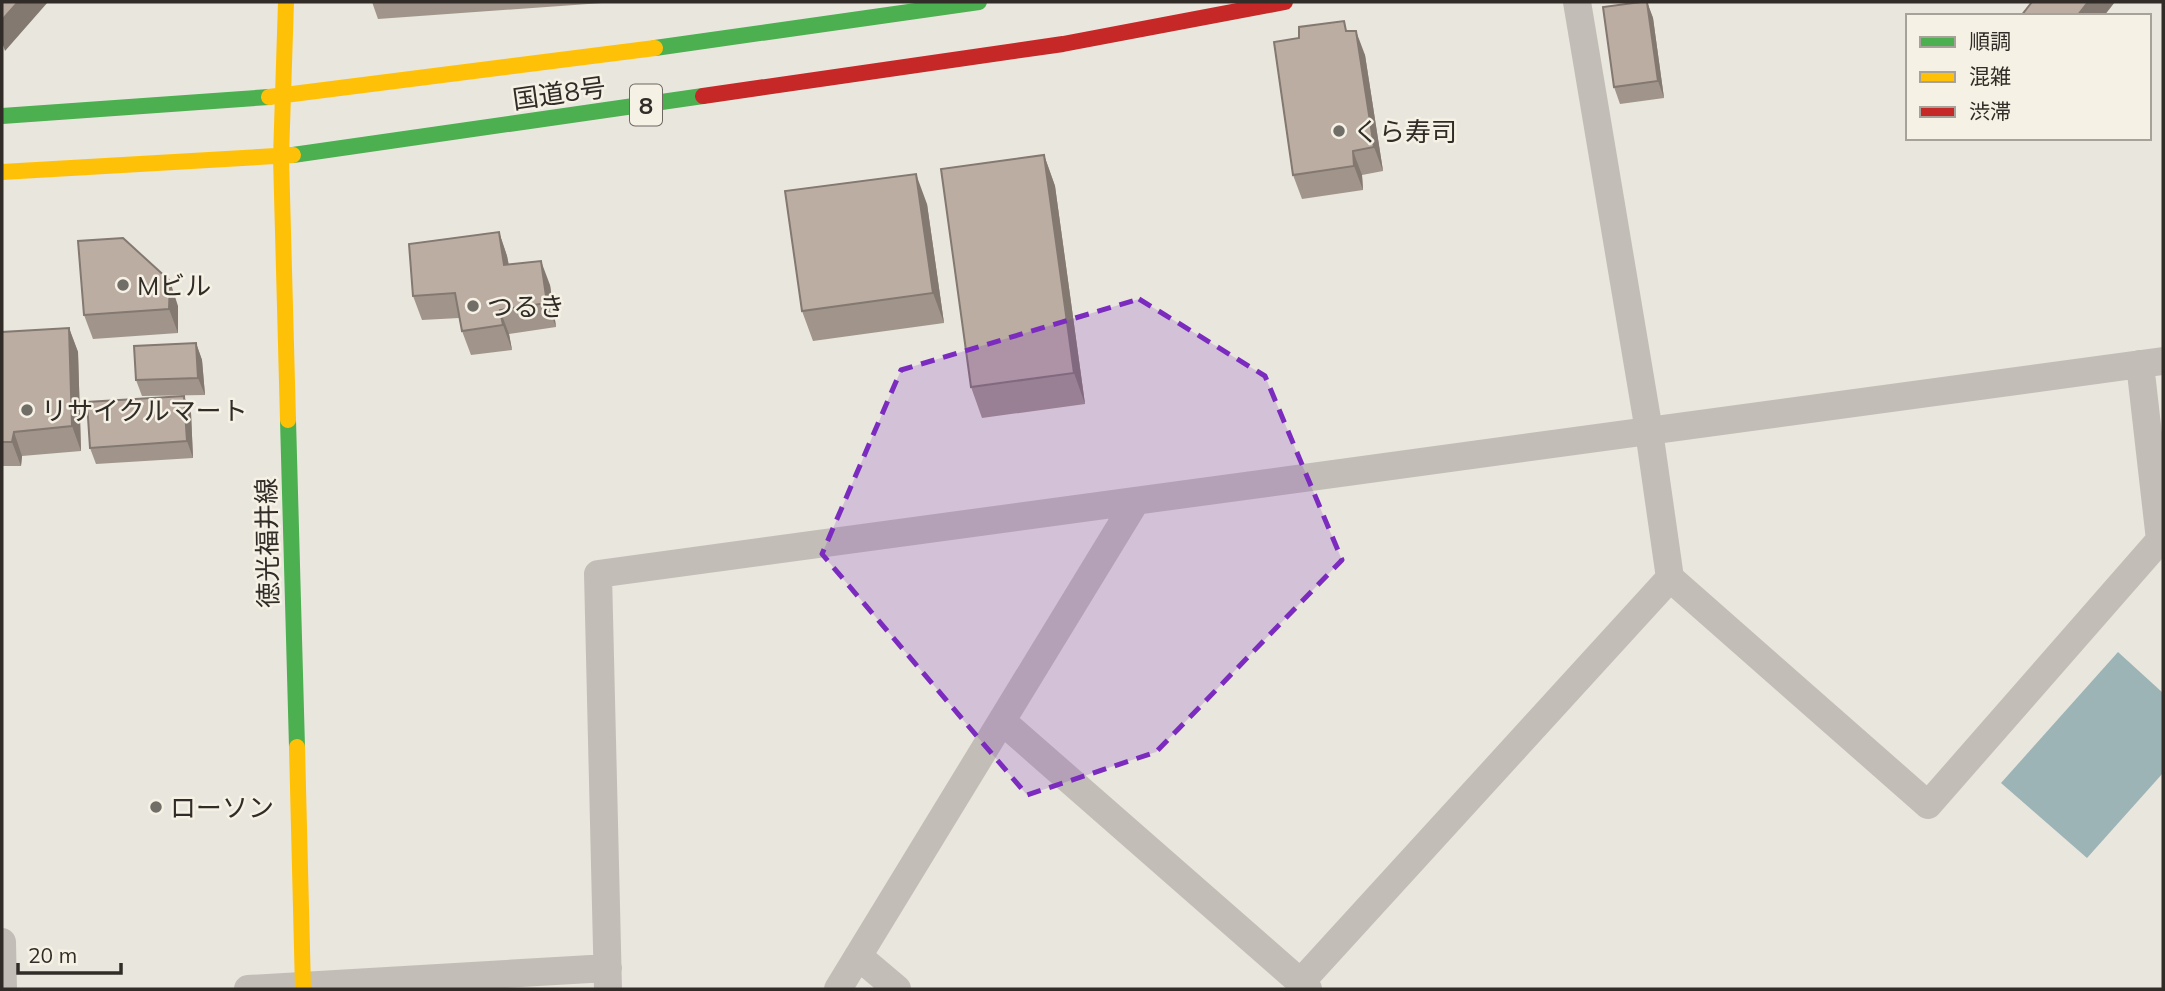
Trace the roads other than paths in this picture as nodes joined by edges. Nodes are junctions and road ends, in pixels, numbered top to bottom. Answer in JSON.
{"nodes":[{"id":1,"x":286,"y":2,"type":"edge"},
{"id":2,"x":979,"y":2,"type":"edge"},
{"id":3,"x":1286,"y":2,"type":"edge"},
{"id":4,"x":1577,"y":2,"type":"edge"},
{"id":5,"x":283,"y":96,"type":"junction"},
{"id":6,"x":2,"y":116,"type":"edge"},
{"id":7,"x":281,"y":157,"type":"junction"},
{"id":8,"x":2,"y":172,"type":"edge"},
{"id":9,"x":2152,"y":362,"type":"edge"},
{"id":10,"x":1649,"y":431,"type":"junction"},
{"id":11,"x":1136,"y":501,"type":"junction"},
{"id":12,"x":2160,"y":548,"type":"edge"},
{"id":13,"x":1670,"y":578,"type":"junction"},
{"id":14,"x":1002,"y":721,"type":"junction"},
{"id":15,"x":2,"y":942,"type":"edge"},
{"id":16,"x":858,"y":956,"type":"junction"},
{"id":17,"x":608,"y":979,"type":"edge"},
{"id":18,"x":1304,"y":986,"type":"edge"},
{"id":19,"x":303,"y":987,"type":"edge"},
{"id":20,"x":3,"y":989,"type":"edge"},
{"id":21,"x":248,"y":989,"type":"edge"},
{"id":22,"x":838,"y":989,"type":"edge"},
{"id":23,"x":897,"y":989,"type":"edge"}],
"edges":[{"from":1,"to":5,"type":"main road","name":"徳光福井線"},
{"from":2,"to":5,"type":"main road","name":"国道8号","number":"8"},
{"from":3,"to":7,"type":"main road","name":"国道8号","number":"8"},
{"from":4,"to":10,"type":"street"},
{"from":5,"to":6,"type":"main road","name":"国道8号","number":"8"},
{"from":5,"to":7,"type":"main road","name":"徳光福井線"},
{"from":7,"to":8,"type":"main road","name":"国道8号","number":"8"},
{"from":7,"to":19,"type":"main road","name":"徳光福井線"},
{"from":9,"to":10,"type":"street"},
{"from":9,"to":12,"type":"street"},
{"from":10,"to":11,"type":"street"},
{"from":10,"to":13,"type":"street"},
{"from":11,"to":14,"type":"street"},
{"from":11,"to":17,"type":"street"},
{"from":12,"to":13,"type":"street"},
{"from":13,"to":18,"type":"street"},
{"from":14,"to":16,"type":"street"},
{"from":14,"to":18,"type":"street"},
{"from":15,"to":20,"type":"street"},
{"from":16,"to":22,"type":"street"},
{"from":16,"to":23,"type":"street"},
{"from":17,"to":19,"type":"street"},
{"from":19,"to":21,"type":"street"}]}
